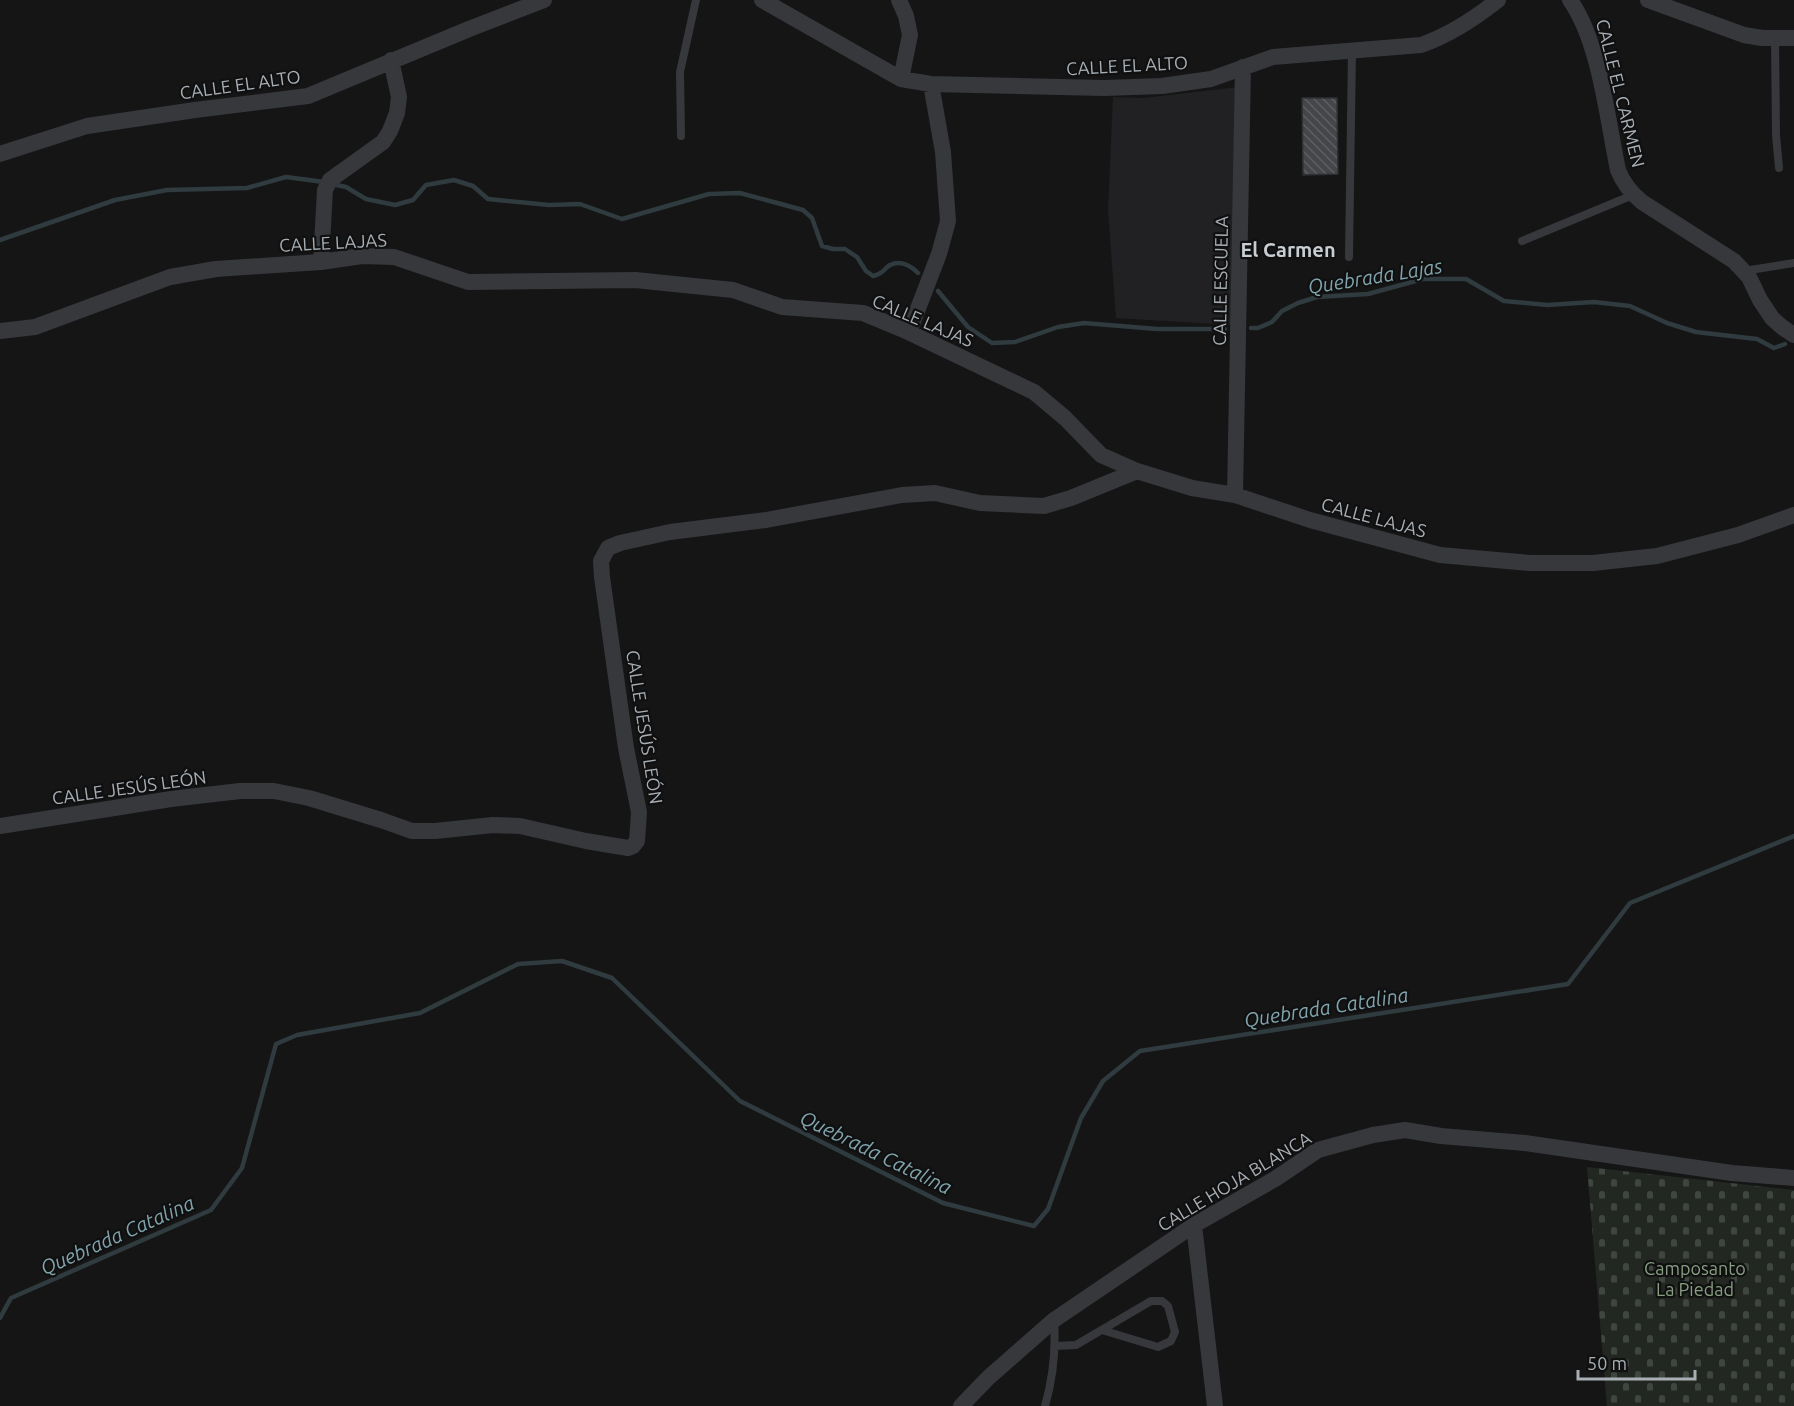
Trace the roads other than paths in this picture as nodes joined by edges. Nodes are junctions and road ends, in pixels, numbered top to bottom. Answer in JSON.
{"nodes":[{"id":1,"x":544,"y":0,"type":"edge"},
{"id":2,"x":696,"y":0,"type":"edge"},
{"id":3,"x":762,"y":0,"type":"edge"},
{"id":4,"x":899,"y":0,"type":"edge"},
{"id":5,"x":1498,"y":0,"type":"edge"},
{"id":6,"x":1570,"y":0,"type":"edge"},
{"id":7,"x":1648,"y":0,"type":"edge"},
{"id":8,"x":1775,"y":38,"type":"junction"},
{"id":9,"x":1794,"y":38,"type":"edge"},
{"id":10,"x":1352,"y":50,"type":"junction"},
{"id":11,"x":391,"y":60,"type":"junction"},
{"id":12,"x":1243,"y":67,"type":"junction"},
{"id":13,"x":900,"y":79,"type":"junction"},
{"id":14,"x":931,"y":84,"type":"junction"},
{"id":15,"x":681,"y":136,"type":"dead end"},
{"id":16,"x":0,"y":154,"type":"edge"},
{"id":17,"x":1779,"y":168,"type":"dead end"},
{"id":18,"x":1633,"y":195,"type":"junction"},
{"id":19,"x":1522,"y":241,"type":"dead end"},
{"id":20,"x":1349,"y":257,"type":"dead end"},
{"id":21,"x":321,"y":262,"type":"junction"},
{"id":22,"x":1794,"y":263,"type":"edge"},
{"id":23,"x":1744,"y":271,"type":"junction"},
{"id":24,"x":0,"y":331,"type":"edge"},
{"id":25,"x":909,"y":332,"type":"junction"},
{"id":26,"x":1794,"y":334,"type":"edge"},
{"id":27,"x":1137,"y":471,"type":"junction"},
{"id":28,"x":1235,"y":495,"type":"junction"},
{"id":29,"x":1794,"y":515,"type":"edge"},
{"id":30,"x":0,"y":826,"type":"edge"},
{"id":31,"x":1794,"y":1178,"type":"edge"},
{"id":32,"x":1194,"y":1225,"type":"junction"},
{"id":33,"x":1054,"y":1320,"type":"junction"},
{"id":34,"x":1102,"y":1330,"type":"junction"},
{"id":35,"x":1055,"y":1346,"type":"junction"},
{"id":36,"x":961,"y":1406,"type":"edge"},
{"id":37,"x":1045,"y":1406,"type":"edge"},
{"id":38,"x":1215,"y":1406,"type":"edge"}],
"edges":[{"from":1,"to":11,"type":"street","name":"CALLE EL ALTO"},
{"from":2,"to":15,"type":"lane"},
{"from":3,"to":13,"type":"street","name":"CALLE EL ALTO"},
{"from":4,"to":13,"type":"street"},
{"from":5,"to":10,"type":"street","name":"CALLE EL ALTO"},
{"from":6,"to":18,"type":"street","name":"CALLE EL CARMEN"},
{"from":7,"to":8,"type":"street"},
{"from":8,"to":9,"type":"street"},
{"from":8,"to":17,"type":"lane"},
{"from":10,"to":12,"type":"street","name":"CALLE EL ALTO"},
{"from":10,"to":20,"type":"lane"},
{"from":11,"to":16,"type":"street","name":"CALLE EL ALTO"},
{"from":11,"to":21,"type":"street"},
{"from":12,"to":14,"type":"street","name":"CALLE EL ALTO"},
{"from":12,"to":28,"type":"street","name":"CALLE ESCUELA"},
{"from":13,"to":14,"type":"street","name":"CALLE EL ALTO"},
{"from":14,"to":25,"type":"street"},
{"from":18,"to":19,"type":"lane"},
{"from":18,"to":23,"type":"street","name":"CALLE EL CARMEN"},
{"from":21,"to":24,"type":"street","name":"CALLE LAJAS"},
{"from":21,"to":25,"type":"street","name":"CALLE LAJAS"},
{"from":22,"to":23,"type":"lane"},
{"from":23,"to":26,"type":"street","name":"CALLE EL CARMEN"},
{"from":25,"to":27,"type":"street","name":"CALLE LAJAS"},
{"from":27,"to":28,"type":"street","name":"CALLE LAJAS"},
{"from":27,"to":30,"type":"street","name":"CALLE JESÚS LEÓN"},
{"from":28,"to":29,"type":"street","name":"CALLE LAJAS"},
{"from":31,"to":32,"type":"street","name":"CALLE HOJA BLANCA"},
{"from":32,"to":33,"type":"street","name":"CALLE HOJA BLANCA"},
{"from":32,"to":38,"type":"street"},
{"from":33,"to":35,"type":"lane"},
{"from":33,"to":36,"type":"street","name":"CALLE HOJA BLANCA"},
{"from":34,"to":34,"type":"lane"},
{"from":34,"to":35,"type":"lane"},
{"from":35,"to":37,"type":"lane"}]}
